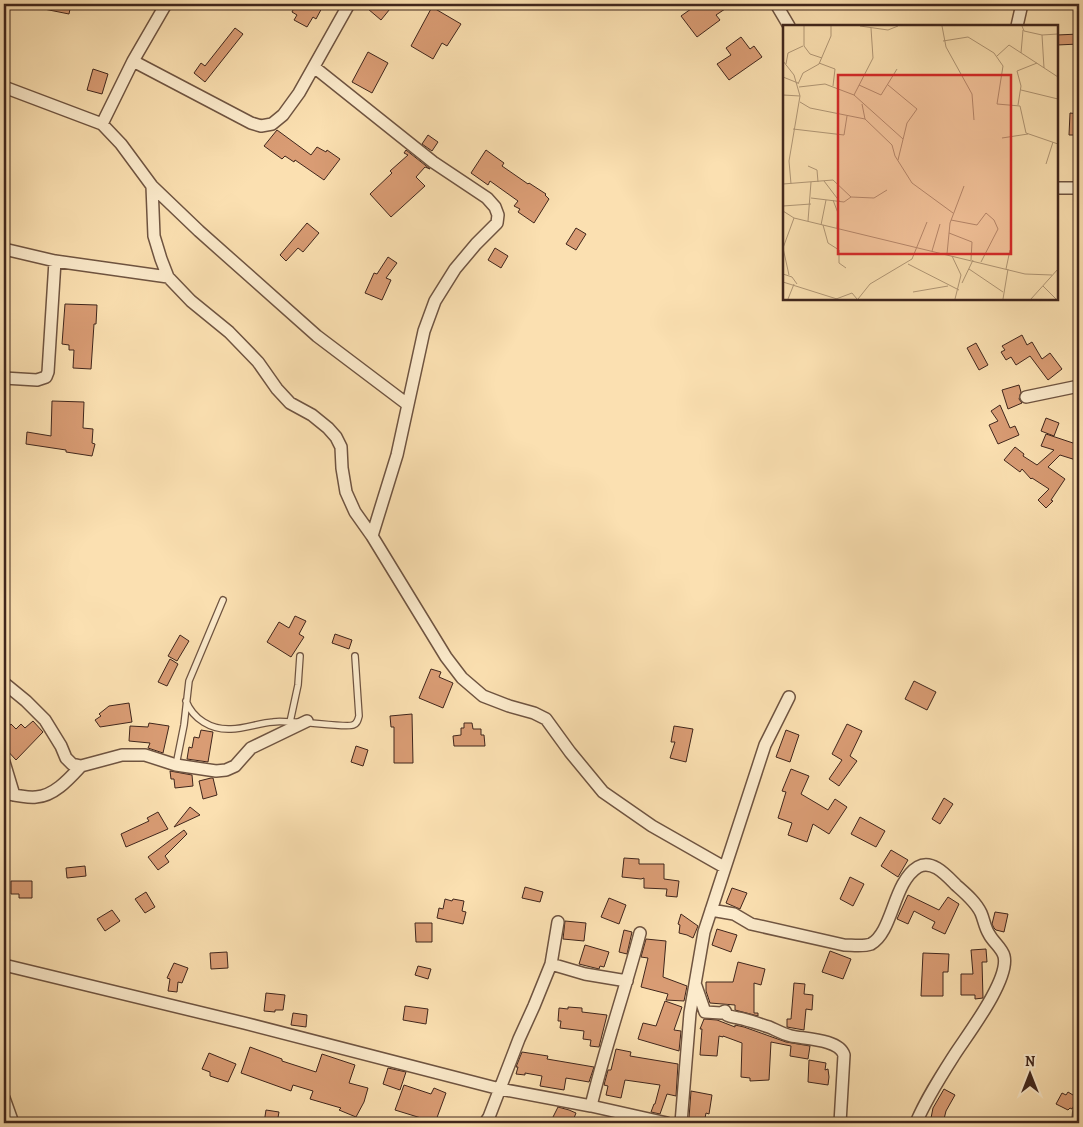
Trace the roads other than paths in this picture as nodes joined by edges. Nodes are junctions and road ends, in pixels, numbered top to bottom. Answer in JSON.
{"nodes":[{"id":1,"x":166,"y":4,"type":"edge"},
{"id":2,"x":349,"y":4,"type":"edge"},
{"id":3,"x":776,"y":4,"type":"edge"},
{"id":4,"x":1022,"y":4,"type":"edge"},
{"id":5,"x":788,"y":25,"type":"edge"},
{"id":6,"x":1017,"y":25,"type":"edge"},
{"id":7,"x":133,"y":61,"type":"junction"},
{"id":8,"x":314,"y":67,"type":"junction"},
{"id":9,"x":4,"y":87,"type":"edge"},
{"id":10,"x":102,"y":124,"type":"junction"},
{"id":11,"x":152,"y":186,"type":"junction"},
{"id":12,"x":1058,"y":188,"type":"edge"},
{"id":13,"x":1079,"y":188,"type":"edge"},
{"id":14,"x":4,"y":249,"type":"edge"},
{"id":15,"x":56,"y":261,"type":"junction"},
{"id":16,"x":168,"y":277,"type":"junction"},
{"id":17,"x":4,"y":378,"type":"edge"},
{"id":18,"x":1079,"y":386,"type":"edge"},
{"id":19,"x":1026,"y":397,"type":"dead end"},
{"id":20,"x":407,"y":404,"type":"junction"},
{"id":21,"x":372,"y":536,"type":"junction"},
{"id":22,"x":223,"y":600,"type":"dead end"},
{"id":23,"x":300,"y":656,"type":"dead end"},
{"id":24,"x":355,"y":656,"type":"dead end"},
{"id":25,"x":4,"y":683,"type":"edge"},
{"id":26,"x":789,"y":697,"type":"dead end"},
{"id":27,"x":186,"y":701,"type":"junction"},
{"id":28,"x":307,"y":721,"type":"junction"},
{"id":29,"x":290,"y":722,"type":"junction"},
{"id":30,"x":4,"y":762,"type":"edge"},
{"id":31,"x":176,"y":765,"type":"junction"},
{"id":32,"x":81,"y":766,"type":"junction"},
{"id":33,"x":9,"y":794,"type":"edge"},
{"id":34,"x":724,"y":867,"type":"junction"},
{"id":35,"x":711,"y":910,"type":"junction"},
{"id":36,"x":558,"y":922,"type":"dead end"},
{"id":37,"x":640,"y":933,"type":"dead end"},
{"id":38,"x":551,"y":964,"type":"junction"},
{"id":39,"x":4,"y":965,"type":"edge"},
{"id":40,"x":627,"y":981,"type":"junction"},
{"id":41,"x":695,"y":983,"type":"junction"},
{"id":42,"x":500,"y":1089,"type":"junction"},
{"id":43,"x":4,"y":1098,"type":"edge"},
{"id":44,"x":591,"y":1106,"type":"junction"},
{"id":45,"x":1079,"y":1112,"type":"edge"},
{"id":46,"x":13,"y":1123,"type":"edge"},
{"id":47,"x":485,"y":1123,"type":"edge"},
{"id":48,"x":667,"y":1123,"type":"edge"},
{"id":49,"x":681,"y":1123,"type":"edge"},
{"id":50,"x":840,"y":1123,"type":"edge"},
{"id":51,"x":916,"y":1123,"type":"edge"},
{"id":52,"x":1078,"y":1123,"type":"edge"}],
"edges":[{"from":1,"to":7,"type":"street"},
{"from":2,"to":8,"type":"street"},
{"from":3,"to":5,"type":"street"},
{"from":4,"to":6,"type":"street"},
{"from":7,"to":8,"type":"street"},
{"from":7,"to":10,"type":"street"},
{"from":8,"to":20,"type":"street"},
{"from":9,"to":10,"type":"street"},
{"from":10,"to":11,"type":"street"},
{"from":11,"to":16,"type":"street"},
{"from":11,"to":20,"type":"street"},
{"from":12,"to":13,"type":"street"},
{"from":14,"to":15,"type":"street"},
{"from":15,"to":16,"type":"street"},
{"from":15,"to":17,"type":"street"},
{"from":16,"to":21,"type":"street"},
{"from":18,"to":19,"type":"street"},
{"from":20,"to":21,"type":"street"},
{"from":21,"to":34,"type":"street"},
{"from":22,"to":27,"type":"lane"},
{"from":23,"to":29,"type":"lane"},
{"from":24,"to":28,"type":"lane"},
{"from":25,"to":32,"type":"street"},
{"from":26,"to":34,"type":"street"},
{"from":27,"to":29,"type":"lane"},
{"from":27,"to":31,"type":"lane"},
{"from":28,"to":29,"type":"lane"},
{"from":28,"to":31,"type":"street"},
{"from":30,"to":33,"type":"street"},
{"from":31,"to":32,"type":"street"},
{"from":32,"to":33,"type":"street"},
{"from":34,"to":35,"type":"street"},
{"from":35,"to":41,"type":"street"},
{"from":35,"to":51,"type":"street"},
{"from":36,"to":38,"type":"street"},
{"from":37,"to":40,"type":"street"},
{"from":38,"to":40,"type":"street"},
{"from":38,"to":42,"type":"street"},
{"from":39,"to":42,"type":"street"},
{"from":40,"to":44,"type":"street"},
{"from":41,"to":49,"type":"street"},
{"from":41,"to":50,"type":"street"},
{"from":42,"to":44,"type":"street"},
{"from":42,"to":47,"type":"street"},
{"from":43,"to":46,"type":"street"},
{"from":44,"to":48,"type":"street"},
{"from":45,"to":52,"type":"street"}]}
